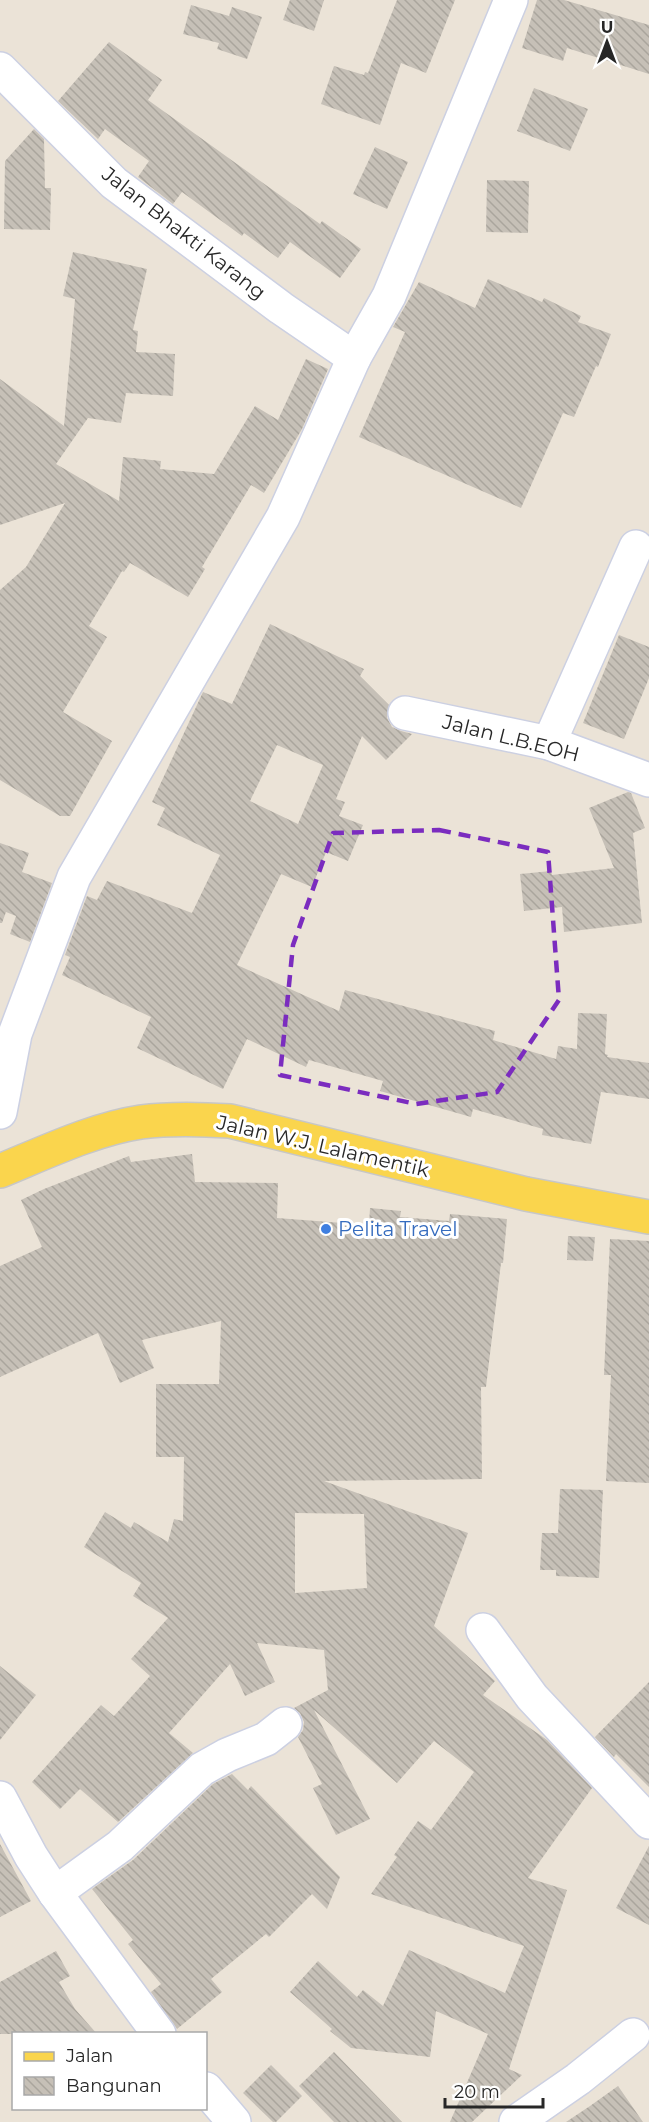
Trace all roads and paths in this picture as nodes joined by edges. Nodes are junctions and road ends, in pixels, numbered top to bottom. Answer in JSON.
{"nodes":[{"id":1,"x":511,"y":0,"type":"edge"},
{"id":2,"x":0,"y":69,"type":"edge"},
{"id":3,"x":354,"y":358,"type":"junction"},
{"id":4,"x":636,"y":547,"type":"dead end"},
{"id":5,"x":405,"y":713,"type":"dead end"},
{"id":6,"x":549,"y":743,"type":"junction"},
{"id":7,"x":649,"y":780,"type":"edge"},
{"id":8,"x":0,"y":1112,"type":"edge"},
{"id":9,"x":0,"y":1171,"type":"edge"},
{"id":10,"x":649,"y":1217,"type":"edge"},
{"id":11,"x":483,"y":1630,"type":"dead end"},
{"id":12,"x":285,"y":1724,"type":"dead end"},
{"id":13,"x":0,"y":1798,"type":"edge"},
{"id":14,"x":649,"y":1822,"type":"edge"},
{"id":15,"x":55,"y":1893,"type":"junction"},
{"id":16,"x":158,"y":2032,"type":"edge"},
{"id":17,"x":633,"y":2035,"type":"dead end"},
{"id":18,"x":207,"y":2091,"type":"edge"},
{"id":19,"x":234,"y":2122,"type":"edge"},
{"id":20,"x":516,"y":2122,"type":"edge"}],
"edges":[{"from":1,"to":3,"type":"street"},
{"from":2,"to":3,"type":"street","name":"Jalan Bhakti Karang"},
{"from":3,"to":8,"type":"street"},
{"from":4,"to":6,"type":"street"},
{"from":5,"to":6,"type":"street","name":"Jalan L.B.EOH"},
{"from":6,"to":7,"type":"street","name":"Jalan L.B.EOH"},
{"from":9,"to":10,"type":"main road","name":"Jalan W.J. Lalamentik"},
{"from":11,"to":14,"type":"street"},
{"from":12,"to":15,"type":"street"},
{"from":13,"to":15,"type":"street"},
{"from":15,"to":16,"type":"street"},
{"from":17,"to":20,"type":"street"},
{"from":18,"to":19,"type":"street"}]}
